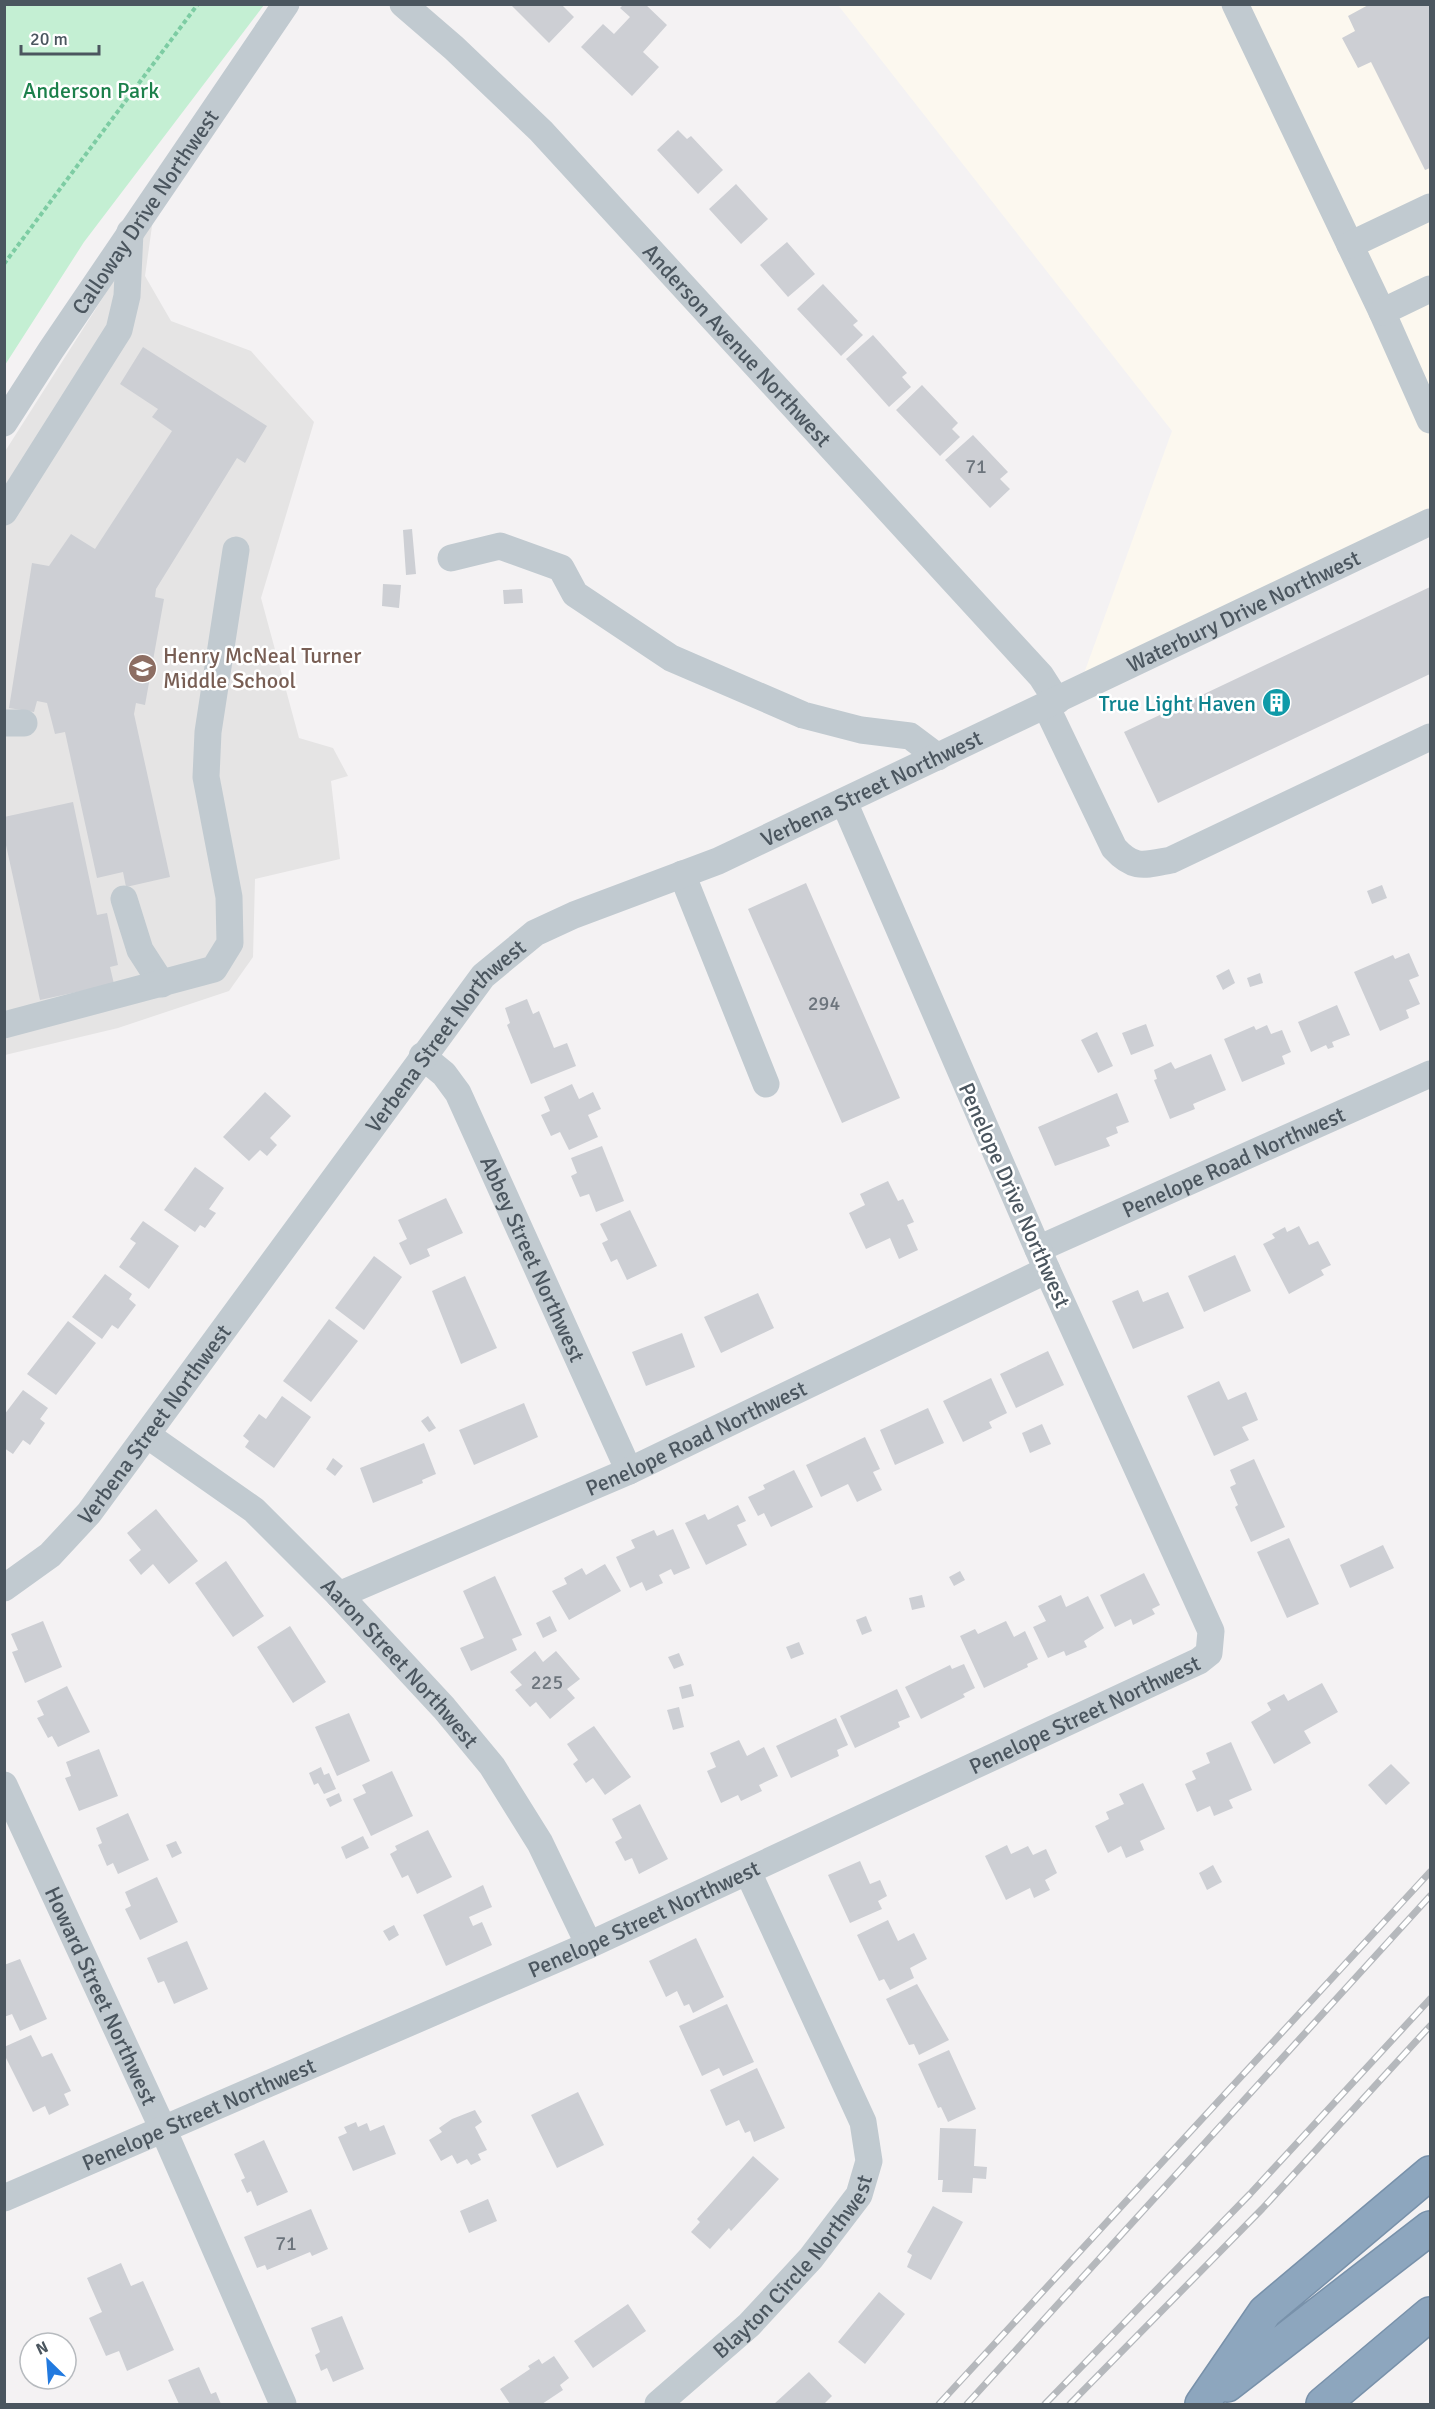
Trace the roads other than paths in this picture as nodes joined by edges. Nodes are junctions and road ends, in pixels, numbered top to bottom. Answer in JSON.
{"nodes":[{"id":1,"x":286,"y":4,"type":"edge"},
{"id":2,"x":403,"y":4,"type":"edge"},
{"id":3,"x":1240,"y":6,"type":"edge"},
{"id":4,"x":1431,"y":207,"type":"edge"},
{"id":5,"x":130,"y":232,"type":"junction"},
{"id":6,"x":1350,"y":245,"type":"junction"},
{"id":7,"x":1431,"y":289,"type":"edge"},
{"id":8,"x":1382,"y":312,"type":"junction"},
{"id":9,"x":1419,"y":369,"type":"edge"},
{"id":10,"x":1431,"y":420,"type":"edge"},
{"id":11,"x":4,"y":423,"type":"edge"},
{"id":12,"x":4,"y":512,"type":"edge"},
{"id":13,"x":1431,"y":522,"type":"edge"},
{"id":14,"x":236,"y":550,"type":"dead end"},
{"id":15,"x":451,"y":558,"type":"dead end"},
{"id":16,"x":1051,"y":703,"type":"junction"},
{"id":17,"x":1431,"y":737,"type":"edge"},
{"id":18,"x":938,"y":758,"type":"junction"},
{"id":19,"x":844,"y":802,"type":"junction"},
{"id":20,"x":682,"y":874,"type":"junction"},
{"id":21,"x":124,"y":899,"type":"dead end"},
{"id":22,"x":162,"y":984,"type":"junction"},
{"id":23,"x":4,"y":1025,"type":"edge"},
{"id":24,"x":422,"y":1056,"type":"junction"},
{"id":25,"x":1431,"y":1074,"type":"edge"},
{"id":26,"x":766,"y":1084,"type":"dead end"},
{"id":27,"x":1043,"y":1259,"type":"junction"},
{"id":28,"x":147,"y":1435,"type":"junction"},
{"id":29,"x":629,"y":1471,"type":"junction"},
{"id":30,"x":1191,"y":1586,"type":"joint"},
{"id":31,"x":4,"y":1588,"type":"edge"},
{"id":32,"x":339,"y":1595,"type":"junction"},
{"id":33,"x":4,"y":1785,"type":"edge"},
{"id":34,"x":748,"y":1872,"type":"junction"},
{"id":35,"x":589,"y":1945,"type":"junction"},
{"id":36,"x":163,"y":2129,"type":"junction"},
{"id":37,"x":1431,"y":2173,"type":"edge"},
{"id":38,"x":4,"y":2198,"type":"edge"},
{"id":39,"x":1431,"y":2228,"type":"edge"},
{"id":40,"x":1431,"y":2314,"type":"edge"},
{"id":41,"x":283,"y":2404,"type":"edge"},
{"id":42,"x":658,"y":2404,"type":"edge"},
{"id":43,"x":1202,"y":2404,"type":"edge"},
{"id":44,"x":1323,"y":2404,"type":"edge"}],
"edges":[{"from":1,"to":5,"type":"street","name":"Calloway Drive Northwest"},
{"from":2,"to":16,"type":"street","name":"Anderson Avenue Northwest"},
{"from":3,"to":6,"type":"street"},
{"from":4,"to":6,"type":"street"},
{"from":5,"to":11,"type":"street","name":"Calloway Drive Northwest"},
{"from":5,"to":12,"type":"street"},
{"from":6,"to":8,"type":"street"},
{"from":7,"to":8,"type":"street"},
{"from":8,"to":9,"type":"street"},
{"from":9,"to":10,"type":"street"},
{"from":13,"to":16,"type":"street","name":"Waterbury Drive Northwest"},
{"from":14,"to":22,"type":"street"},
{"from":15,"to":18,"type":"street"},
{"from":16,"to":17,"type":"street","name":"Anderson Avenue Northwest"},
{"from":16,"to":18,"type":"street","name":"Verbena Street Northwest"},
{"from":18,"to":19,"type":"street","name":"Verbena Street Northwest"},
{"from":19,"to":20,"type":"street","name":"Verbena Street Northwest"},
{"from":19,"to":27,"type":"street","name":"Penelope Drive Northwest"},
{"from":20,"to":24,"type":"street","name":"Verbena Street Northwest"},
{"from":20,"to":26,"type":"street"},
{"from":21,"to":22,"type":"street"},
{"from":22,"to":23,"type":"street"},
{"from":24,"to":28,"type":"street","name":"Verbena Street Northwest"},
{"from":24,"to":29,"type":"street","name":"Abbey Street Northwest"},
{"from":25,"to":27,"type":"street","name":"Penelope Road Northwest"},
{"from":27,"to":29,"type":"street","name":"Penelope Road Northwest"},
{"from":27,"to":30,"type":"street","name":"Penelope Drive Northwest"},
{"from":28,"to":31,"type":"street","name":"Verbena Street Northwest"},
{"from":28,"to":32,"type":"street","name":"Aaron Street Northwest"},
{"from":29,"to":32,"type":"street","name":"Penelope Road Northwest"},
{"from":30,"to":34,"type":"street","name":"Penelope Street Northwest"},
{"from":32,"to":35,"type":"street","name":"Aaron Street Northwest"},
{"from":33,"to":36,"type":"street","name":"Howard Street Northwest"},
{"from":34,"to":35,"type":"street","name":"Penelope Street Northwest"},
{"from":34,"to":42,"type":"street","name":"Blayton Circle Northwest"},
{"from":35,"to":36,"type":"street","name":"Penelope Street Northwest"},
{"from":36,"to":38,"type":"street","name":"Penelope Street Northwest"},
{"from":36,"to":41,"type":"street","name":"Howard Street Northwest"},
{"from":37,"to":43,"type":"highway"},
{"from":39,"to":43,"type":"highway"},
{"from":40,"to":44,"type":"highway"}]}
